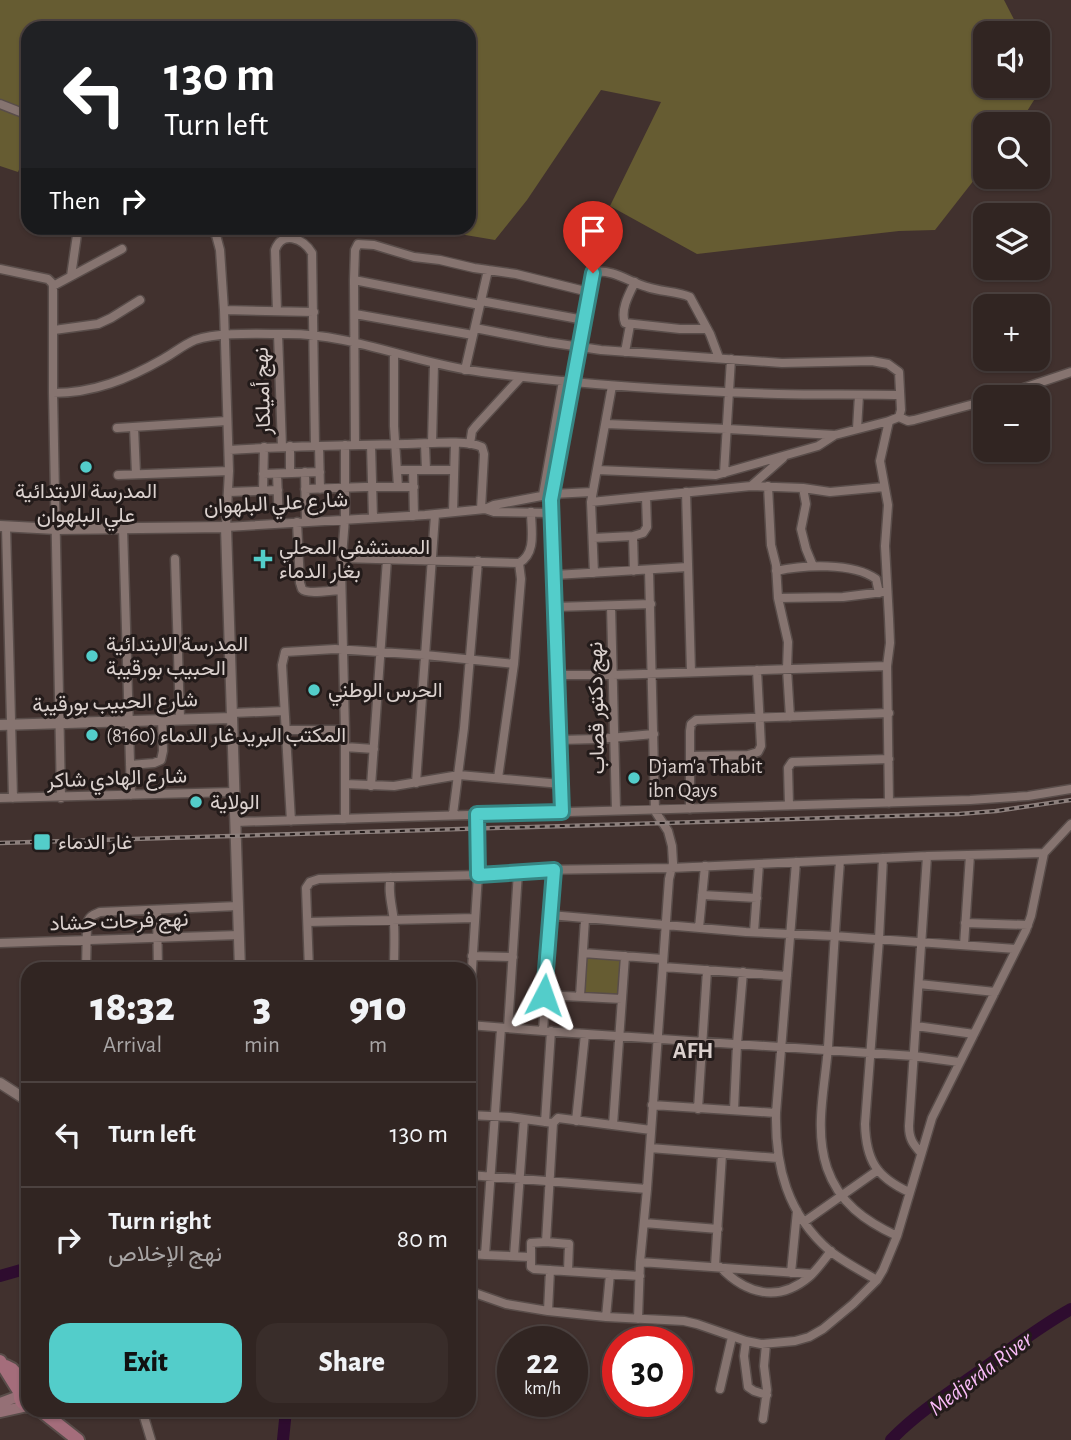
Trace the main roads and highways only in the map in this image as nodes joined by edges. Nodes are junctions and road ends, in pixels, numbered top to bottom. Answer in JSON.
{"nodes":[{"id":1,"x":1,"y":1363,"type":"edge"},
{"id":2,"x":21,"y":1390,"type":"edge"},
{"id":3,"x":21,"y":1397,"type":"edge"},
{"id":4,"x":21,"y":1399,"type":"edge"},
{"id":5,"x":0,"y":1403,"type":"edge"},
{"id":6,"x":0,"y":1412,"type":"edge"},
{"id":7,"x":48,"y":1417,"type":"edge"},
{"id":8,"x":56,"y":1417,"type":"edge"},
{"id":9,"x":64,"y":1430,"type":"junction"},
{"id":10,"x":78,"y":1440,"type":"edge"}],
"edges":[{"from":1,"to":2,"type":"main road"},
{"from":3,"to":5,"type":"main road"},
{"from":4,"to":6,"type":"main road"},
{"from":7,"to":9,"type":"main road"},
{"from":8,"to":9,"type":"main road"},
{"from":9,"to":10,"type":"main road"}]}
